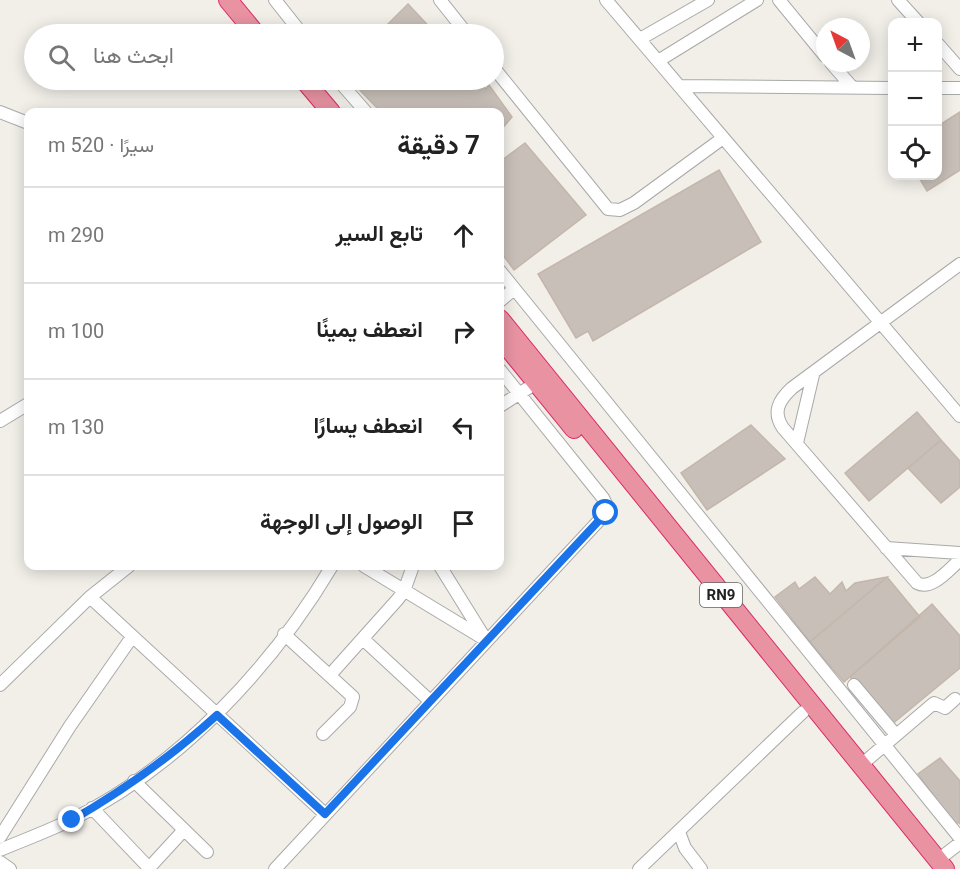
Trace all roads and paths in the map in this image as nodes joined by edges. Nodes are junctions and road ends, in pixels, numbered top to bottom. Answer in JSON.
{"nodes":[{"id":1,"x":228,"y":0,"type":"edge"},
{"id":2,"x":244,"y":0,"type":"edge"},
{"id":3,"x":275,"y":0,"type":"edge"},
{"id":4,"x":440,"y":0,"type":"edge"},
{"id":5,"x":606,"y":0,"type":"edge"},
{"id":6,"x":708,"y":0,"type":"edge"},
{"id":7,"x":757,"y":0,"type":"edge"},
{"id":8,"x":780,"y":0,"type":"edge"},
{"id":9,"x":898,"y":0,"type":"edge"},
{"id":10,"x":914,"y":18,"type":"edge"},
{"id":11,"x":248,"y":24,"type":"edge"},
{"id":12,"x":262,"y":24,"type":"edge"},
{"id":13,"x":294,"y":24,"type":"edge"},
{"id":14,"x":459,"y":24,"type":"edge"},
{"id":15,"x":640,"y":39,"type":"junction"},
{"id":16,"x":816,"y":45,"type":"edge"},
{"id":17,"x":942,"y":49,"type":"edge"},
{"id":18,"x":658,"y":61,"type":"junction"},
{"id":19,"x":960,"y":69,"type":"edge"},
{"id":20,"x":839,"y":72,"type":"edge"},
{"id":21,"x":504,"y":80,"type":"edge"},
{"id":22,"x":679,"y":86,"type":"junction"},
{"id":23,"x":853,"y":88,"type":"junction"},
{"id":24,"x":888,"y":88,"type":"edge"},
{"id":25,"x":942,"y":88,"type":"edge"},
{"id":26,"x":960,"y":88,"type":"edge"},
{"id":27,"x":300,"y":90,"type":"edge"},
{"id":28,"x":312,"y":90,"type":"edge"},
{"id":29,"x":347,"y":90,"type":"edge"},
{"id":30,"x":316,"y":108,"type":"edge"},
{"id":31,"x":328,"y":108,"type":"edge"},
{"id":32,"x":362,"y":108,"type":"edge"},
{"id":33,"x":0,"y":112,"type":"edge"},
{"id":34,"x":24,"y":121,"type":"edge"},
{"id":35,"x":723,"y":138,"type":"junction"},
{"id":36,"x":960,"y":264,"type":"edge"},
{"id":37,"x":504,"y":276,"type":"edge"},
{"id":38,"x":514,"y":289,"type":"junction"},
{"id":39,"x":504,"y":298,"type":"edge"},
{"id":40,"x":881,"y":323,"type":"junction"},
{"id":41,"x":504,"y":324,"type":"edge"},
{"id":42,"x":504,"y":343,"type":"edge"},
{"id":43,"x":524,"y":368,"type":"junction"},
{"id":44,"x":813,"y":375,"type":"junction"},
{"id":45,"x":504,"y":383,"type":"edge"},
{"id":46,"x":536,"y":383,"type":"junction"},
{"id":47,"x":518,"y":394,"type":"junction"},
{"id":48,"x":504,"y":403,"type":"edge"},
{"id":49,"x":24,"y":406,"type":"edge"},
{"id":50,"x":960,"y":416,"type":"edge"},
{"id":51,"x":0,"y":421,"type":"edge"},
{"id":52,"x":797,"y":443,"type":"junction"},
{"id":53,"x":886,"y":548,"type":"junction"},
{"id":54,"x":960,"y":553,"type":"edge"},
{"id":55,"x":960,"y":560,"type":"edge"},
{"id":56,"x":124,"y":570,"type":"edge"},
{"id":57,"x":329,"y":570,"type":"edge"},
{"id":58,"x":370,"y":570,"type":"edge"},
{"id":59,"x":412,"y":570,"type":"edge"},
{"id":60,"x":442,"y":570,"type":"edge"},
{"id":61,"x":404,"y":591,"type":"junction"},
{"id":62,"x":90,"y":597,"type":"junction"},
{"id":63,"x":284,"y":634,"type":"junction"},
{"id":64,"x":132,"y":637,"type":"junction"},
{"id":65,"x":363,"y":639,"type":"junction"},
{"id":66,"x":486,"y":640,"type":"junction"},
{"id":67,"x":330,"y":675,"type":"junction"},
{"id":68,"x":0,"y":685,"type":"edge"},
{"id":69,"x":854,"y":685,"type":"dead end"},
{"id":70,"x":955,"y":699,"type":"dead end"},
{"id":71,"x":430,"y":701,"type":"junction"},
{"id":72,"x":803,"y":712,"type":"junction"},
{"id":73,"x":217,"y":715,"type":"junction"},
{"id":74,"x":323,"y":734,"type":"dead end"},
{"id":75,"x":896,"y":735,"type":"junction"},
{"id":76,"x":883,"y":746,"type":"junction"},
{"id":77,"x":861,"y":765,"type":"junction"},
{"id":78,"x":134,"y":781,"type":"junction"},
{"id":79,"x":92,"y":808,"type":"junction"},
{"id":80,"x":325,"y":814,"type":"junction"},
{"id":81,"x":183,"y":831,"type":"junction"},
{"id":82,"x":679,"y":832,"type":"junction"},
{"id":83,"x":0,"y":837,"type":"edge"},
{"id":84,"x":960,"y":838,"type":"edge"},
{"id":85,"x":960,"y":843,"type":"edge"},
{"id":86,"x":0,"y":850,"type":"edge"},
{"id":87,"x":207,"y":852,"type":"dead end"},
{"id":88,"x":0,"y":862,"type":"edge"},
{"id":89,"x":938,"y":866,"type":"edge"},
{"id":90,"x":146,"y":867,"type":"edge"},
{"id":91,"x":10,"y":869,"type":"edge"},
{"id":92,"x":275,"y":869,"type":"edge"},
{"id":93,"x":639,"y":869,"type":"edge"},
{"id":94,"x":701,"y":869,"type":"edge"}],
"edges":[{"from":1,"to":11,"type":"highway"},
{"from":2,"to":12,"type":"highway"},
{"from":3,"to":13,"type":"street"},
{"from":4,"to":14,"type":"street"},
{"from":5,"to":15,"type":"street"},
{"from":6,"to":15,"type":"street"},
{"from":7,"to":18,"type":"street"},
{"from":8,"to":16,"type":"street"},
{"from":9,"to":10,"type":"street"},
{"from":15,"to":18,"type":"street"},
{"from":17,"to":19,"type":"street"},
{"from":18,"to":22,"type":"street"},
{"from":20,"to":23,"type":"street"},
{"from":21,"to":35,"type":"street"},
{"from":22,"to":23,"type":"street"},
{"from":22,"to":35,"type":"street"},
{"from":23,"to":24,"type":"street"},
{"from":25,"to":26,"type":"street"},
{"from":27,"to":30,"type":"highway"},
{"from":28,"to":31,"type":"highway"},
{"from":29,"to":32,"type":"street"},
{"from":33,"to":34,"type":"street"},
{"from":35,"to":40,"type":"street"},
{"from":36,"to":40,"type":"street"},
{"from":37,"to":38,"type":"street"},
{"from":38,"to":39,"type":"street"},
{"from":38,"to":76,"type":"street"},
{"from":40,"to":44,"type":"street"},
{"from":40,"to":50,"type":"street"},
{"from":41,"to":77,"type":"highway","number":"RN9"},
{"from":42,"to":43,"type":"highway","number":"RN9"},
{"from":43,"to":45,"type":"street"},
{"from":43,"to":46,"type":"highway","number":"RN9"},
{"from":44,"to":52,"type":"street"},
{"from":44,"to":52,"type":"street"},
{"from":45,"to":47,"type":"street"},
{"from":46,"to":47,"type":"street"},
{"from":46,"to":72,"type":"highway","number":"RN9"},
{"from":47,"to":48,"type":"street"},
{"from":47,"to":66,"type":"street"},
{"from":49,"to":51,"type":"street"},
{"from":52,"to":53,"type":"street"},
{"from":53,"to":54,"type":"street"},
{"from":53,"to":55,"type":"street"},
{"from":56,"to":62,"type":"street"},
{"from":57,"to":63,"type":"street"},
{"from":58,"to":61,"type":"street"},
{"from":59,"to":61,"type":"street"},
{"from":60,"to":66,"type":"street"},
{"from":61,"to":65,"type":"street"},
{"from":61,"to":66,"type":"street"},
{"from":62,"to":64,"type":"street"},
{"from":62,"to":68,"type":"street"},
{"from":63,"to":67,"type":"street"},
{"from":63,"to":73,"type":"street"},
{"from":64,"to":73,"type":"street"},
{"from":64,"to":83,"type":"street"},
{"from":65,"to":67,"type":"street"},
{"from":65,"to":71,"type":"street"},
{"from":66,"to":71,"type":"street"},
{"from":67,"to":74,"type":"street"},
{"from":69,"to":75,"type":"street"},
{"from":70,"to":75,"type":"street"},
{"from":71,"to":80,"type":"street"},
{"from":72,"to":82,"type":"street"},
{"from":72,"to":89,"type":"highway","number":"RN9"},
{"from":73,"to":78,"type":"street"},
{"from":73,"to":80,"type":"street"},
{"from":75,"to":76,"type":"street"},
{"from":76,"to":77,"type":"street"},
{"from":76,"to":84,"type":"street"},
{"from":77,"to":89,"type":"highway","number":"RN9"},
{"from":78,"to":79,"type":"street"},
{"from":78,"to":81,"type":"street"},
{"from":79,"to":86,"type":"street"},
{"from":79,"to":90,"type":"street"},
{"from":80,"to":92,"type":"street"},
{"from":81,"to":87,"type":"street"},
{"from":81,"to":90,"type":"street"},
{"from":82,"to":93,"type":"street"},
{"from":82,"to":94,"type":"street"},
{"from":85,"to":89,"type":"street"},
{"from":88,"to":91,"type":"street"}]}
